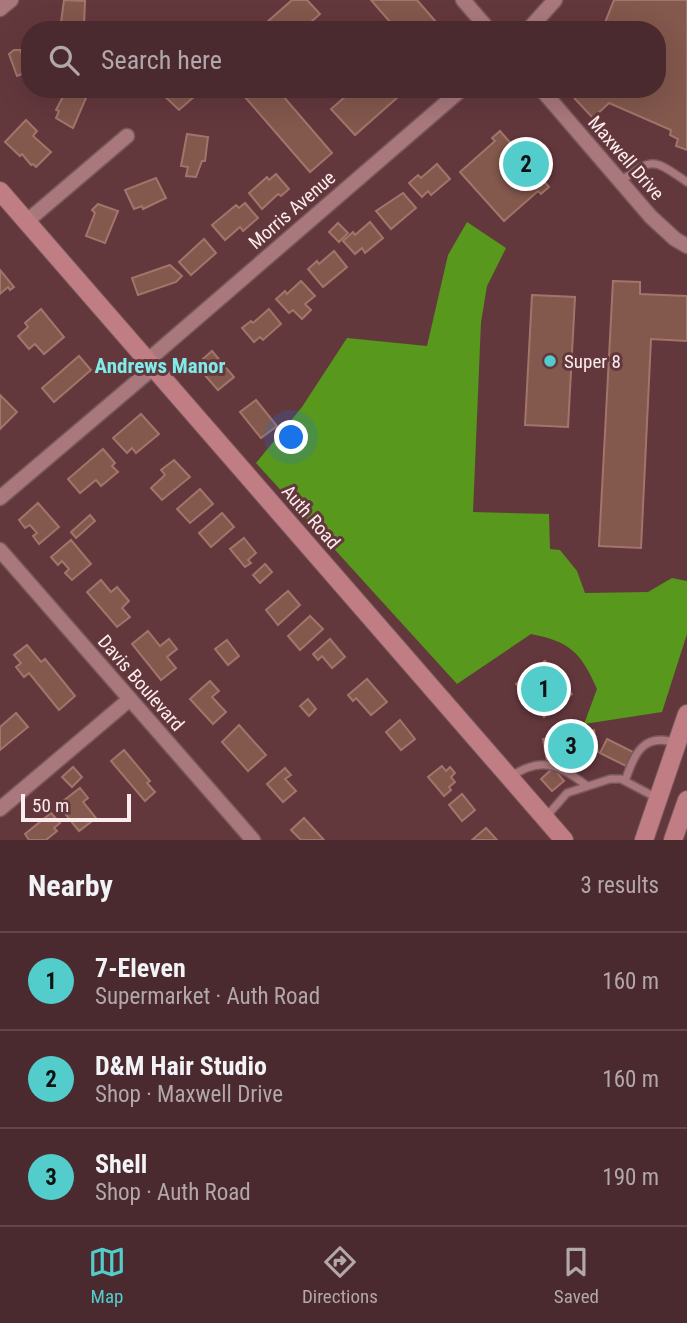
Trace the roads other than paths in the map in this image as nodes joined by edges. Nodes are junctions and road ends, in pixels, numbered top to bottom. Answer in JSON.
{"nodes":[{"id":1,"x":11,"y":0,"type":"edge"},
{"id":2,"x":463,"y":0,"type":"edge"},
{"id":3,"x":555,"y":0,"type":"edge"},
{"id":4,"x":0,"y":9,"type":"edge"},
{"id":5,"x":481,"y":21,"type":"edge"},
{"id":6,"x":536,"y":21,"type":"edge"},
{"id":7,"x":452,"y":98,"type":"edge"},
{"id":8,"x":549,"y":98,"type":"edge"},
{"id":9,"x":127,"y":136,"type":"dead end"},
{"id":10,"x":621,"y":181,"type":"junction"},
{"id":11,"x":687,"y":182,"type":"edge"},
{"id":12,"x":0,"y":191,"type":"edge"},
{"id":13,"x":26,"y":222,"type":"junction"},
{"id":14,"x":687,"y":246,"type":"edge"},
{"id":15,"x":150,"y":364,"type":"junction"},
{"id":16,"x":0,"y":498,"type":"edge"},
{"id":17,"x":0,"y":550,"type":"edge"},
{"id":18,"x":130,"y":699,"type":"junction"},
{"id":19,"x":687,"y":714,"type":"edge"},
{"id":20,"x":677,"y":743,"type":"junction"},
{"id":21,"x":510,"y":778,"type":"junction"},
{"id":22,"x":625,"y":781,"type":"junction"},
{"id":23,"x":586,"y":785,"type":"junction"},
{"id":24,"x":658,"y":799,"type":"junction"},
{"id":25,"x":687,"y":800,"type":"edge"},
{"id":26,"x":0,"y":809,"type":"edge"},
{"id":27,"x":545,"y":818,"type":"junction"},
{"id":28,"x":253,"y":840,"type":"edge"},
{"id":29,"x":564,"y":840,"type":"edge"},
{"id":30,"x":644,"y":840,"type":"edge"},
{"id":31,"x":673,"y":840,"type":"edge"}],
"edges":[{"from":1,"to":4,"type":"street"},
{"from":2,"to":5,"type":"street"},
{"from":3,"to":6,"type":"street"},
{"from":7,"to":15,"type":"street","name":"Morris Avenue"},
{"from":8,"to":10,"type":"street","name":"Maxwell Drive"},
{"from":9,"to":13,"type":"street"},
{"from":10,"to":11,"type":"lane"},
{"from":10,"to":14,"type":"street","name":"Maxwell Drive"},
{"from":12,"to":13,"type":"main road","name":"Auth Road"},
{"from":13,"to":15,"type":"main road","name":"Auth Road"},
{"from":15,"to":16,"type":"street","name":"Morris Avenue"},
{"from":15,"to":21,"type":"main road","name":"Auth Road"},
{"from":17,"to":18,"type":"street","name":"Davis Boulevard"},
{"from":18,"to":26,"type":"street"},
{"from":18,"to":28,"type":"street","name":"Davis Boulevard"},
{"from":19,"to":20,"type":"main road"},
{"from":20,"to":22,"type":"lane"},
{"from":20,"to":24,"type":"main road"},
{"from":21,"to":23,"type":"lane"},
{"from":21,"to":27,"type":"main road","name":"Auth Road"},
{"from":22,"to":23,"type":"lane"},
{"from":22,"to":24,"type":"lane"},
{"from":23,"to":27,"type":"lane"},
{"from":24,"to":30,"type":"main road"},
{"from":25,"to":31,"type":"main road"},
{"from":27,"to":29,"type":"main road","name":"Auth Road"}]}
